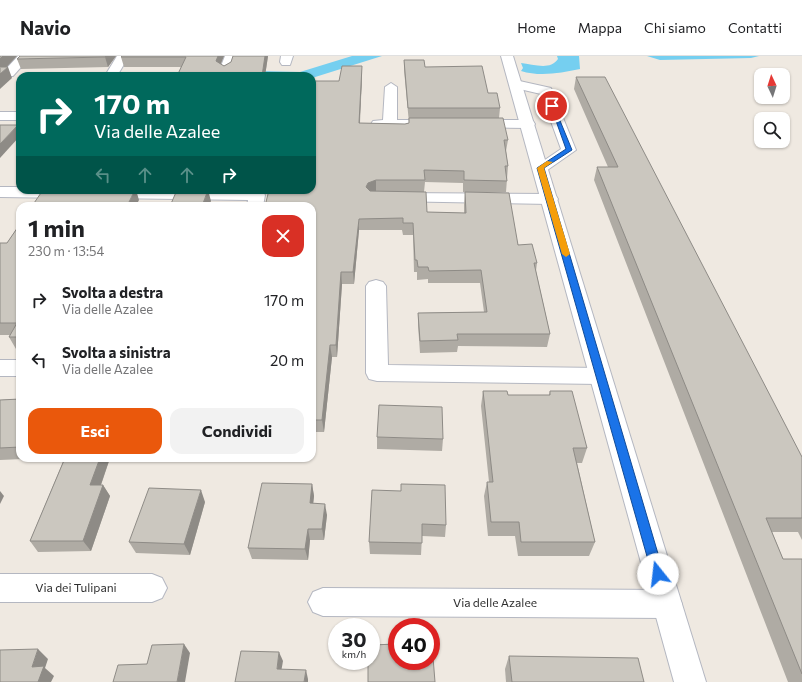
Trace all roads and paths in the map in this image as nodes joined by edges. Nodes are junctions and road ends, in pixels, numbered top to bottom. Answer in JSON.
{"nodes":[{"id":1,"x":25,"y":56,"type":"edge"},
{"id":2,"x":123,"y":56,"type":"edge"},
{"id":3,"x":231,"y":56,"type":"edge"},
{"id":4,"x":507,"y":56,"type":"edge"},
{"id":5,"x":225,"y":71,"type":"edge"},
{"id":6,"x":113,"y":72,"type":"edge"},
{"id":7,"x":9,"y":73,"type":"edge"},
{"id":8,"x":515,"y":84,"type":"junction"},
{"id":9,"x":391,"y":87,"type":"dead end"},
{"id":10,"x":0,"y":116,"type":"edge"},
{"id":11,"x":16,"y":116,"type":"edge"},
{"id":12,"x":528,"y":124,"type":"junction"},
{"id":13,"x":541,"y":168,"type":"junction"},
{"id":14,"x":16,"y":180,"type":"edge"},
{"id":15,"x":46,"y":194,"type":"edge"},
{"id":16,"x":173,"y":194,"type":"edge"},
{"id":17,"x":2,"y":195,"type":"edge"},
{"id":18,"x":384,"y":198,"type":"edge"},
{"id":19,"x":550,"y":199,"type":"junction"},
{"id":20,"x":256,"y":202,"type":"edge"},
{"id":21,"x":376,"y":286,"type":"dead end"},
{"id":22,"x":0,"y":368,"type":"edge"},
{"id":23,"x":16,"y":368,"type":"edge"},
{"id":24,"x":600,"y":376,"type":"junction"},
{"id":25,"x":0,"y":588,"type":"edge"},
{"id":26,"x":152,"y":588,"type":"dead end"},
{"id":27,"x":323,"y":602,"type":"dead end"},
{"id":28,"x":667,"y":604,"type":"junction"},
{"id":29,"x":690,"y":682,"type":"edge"}],
"edges":[{"from":1,"to":7,"type":"street"},
{"from":2,"to":6,"type":"street"},
{"from":3,"to":5,"type":"street"},
{"from":4,"to":8,"type":"street"},
{"from":8,"to":12,"type":"street"},
{"from":8,"to":13,"type":"street"},
{"from":9,"to":12,"type":"street"},
{"from":10,"to":11,"type":"street"},
{"from":12,"to":13,"type":"street"},
{"from":13,"to":19,"type":"street"},
{"from":14,"to":17,"type":"street"},
{"from":15,"to":17,"type":"street"},
{"from":16,"to":20,"type":"street"},
{"from":18,"to":19,"type":"street"},
{"from":19,"to":24,"type":"street"},
{"from":21,"to":24,"type":"street"},
{"from":22,"to":23,"type":"street"},
{"from":24,"to":28,"type":"street"},
{"from":25,"to":26,"type":"street","name":"Via dei Tulipani"},
{"from":27,"to":28,"type":"street","name":"Via delle Azalee"},
{"from":28,"to":29,"type":"street"}]}
